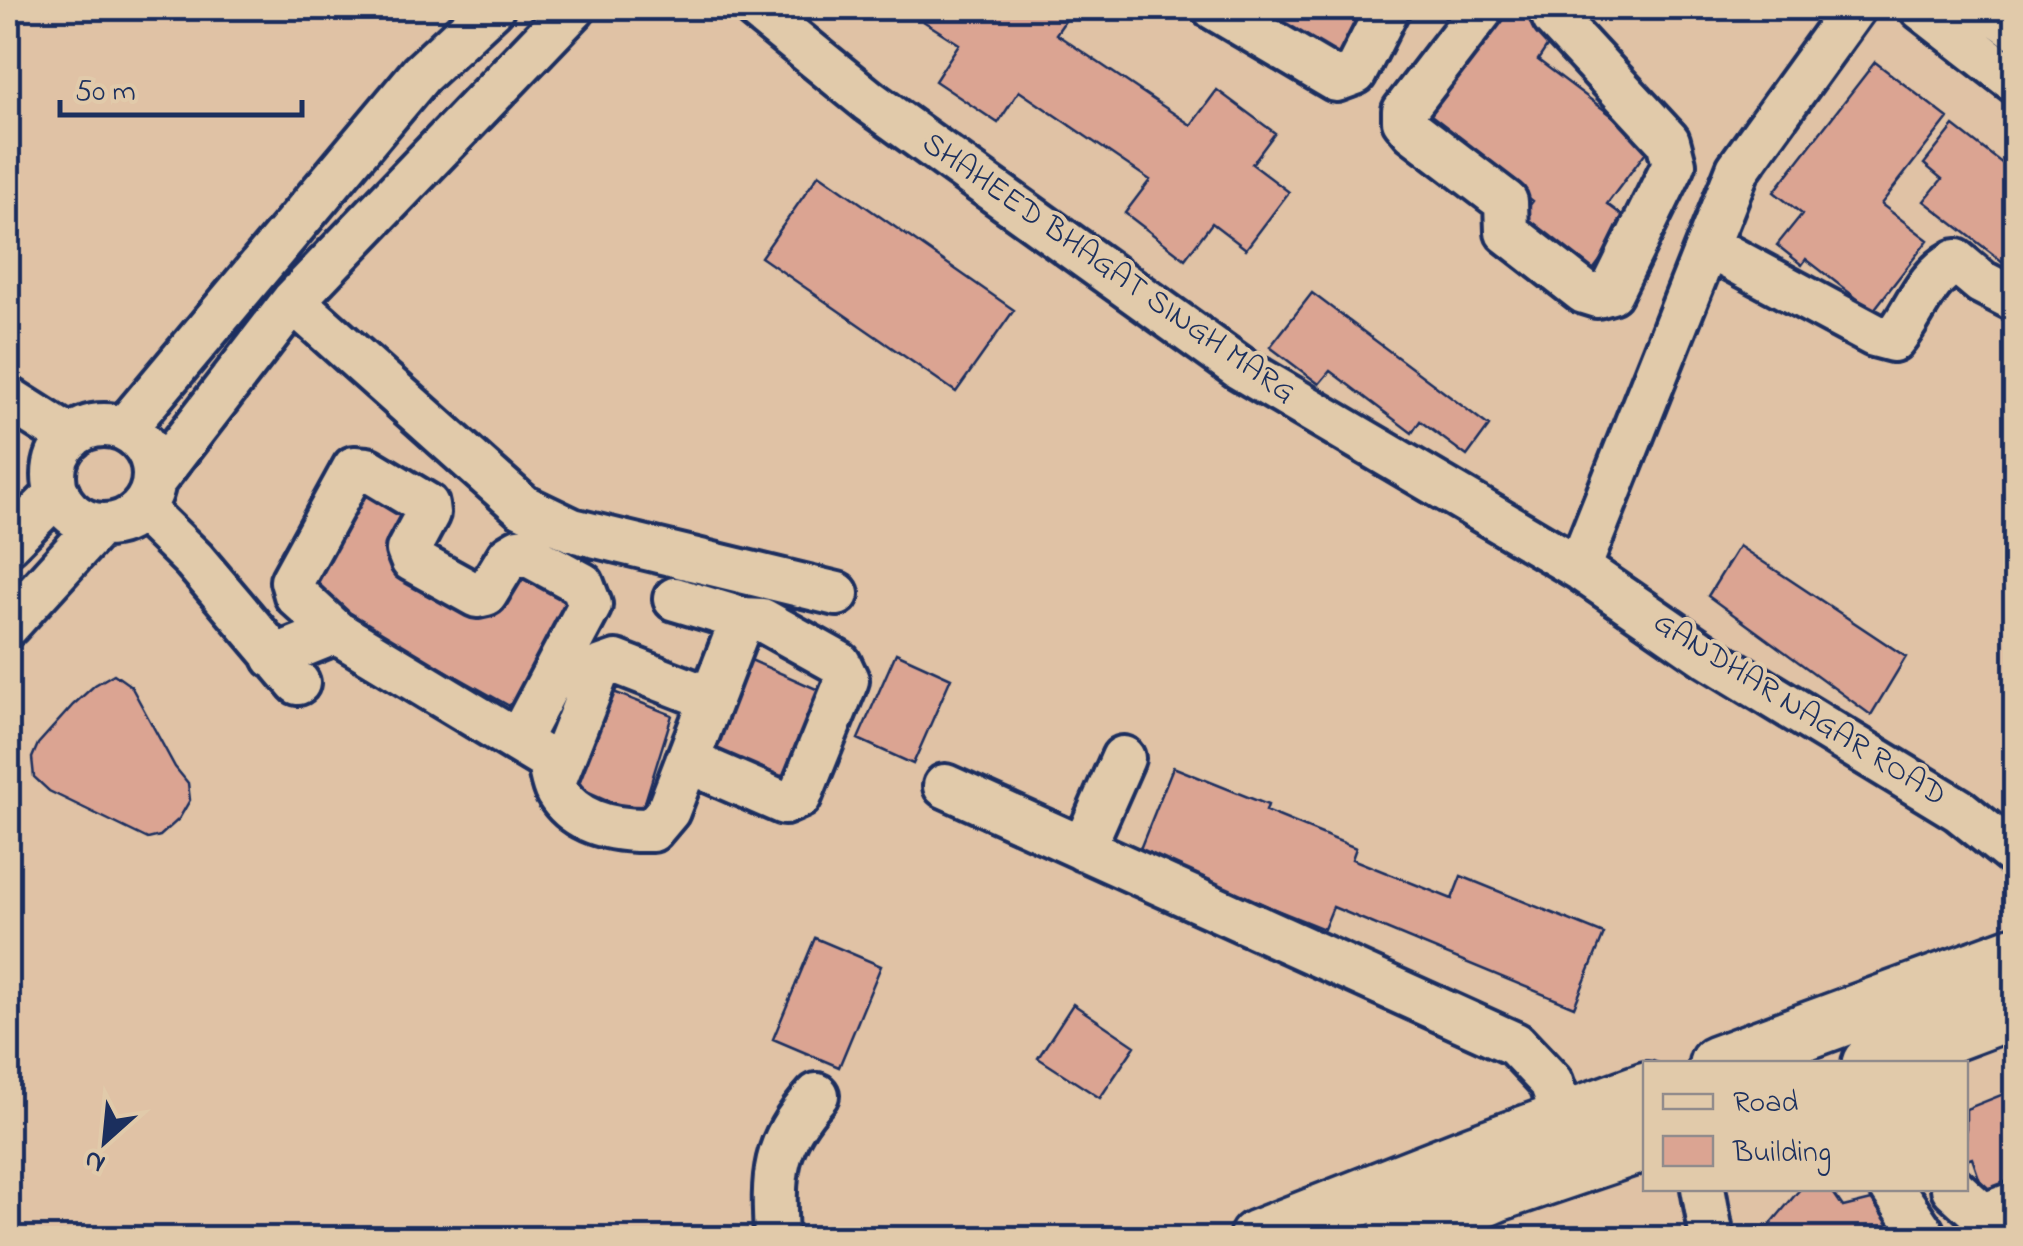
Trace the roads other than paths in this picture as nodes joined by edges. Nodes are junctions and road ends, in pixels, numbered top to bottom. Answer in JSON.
{"nodes":[{"id":1,"x":492,"y":8,"type":"edge"},
{"id":2,"x":574,"y":8,"type":"edge"},
{"id":3,"x":756,"y":8,"type":"edge"},
{"id":4,"x":1214,"y":8,"type":"edge"},
{"id":5,"x":1388,"y":8,"type":"edge"},
{"id":6,"x":1484,"y":8,"type":"edge"},
{"id":7,"x":1550,"y":8,"type":"edge"},
{"id":8,"x":1854,"y":8,"type":"edge"},
{"id":9,"x":1921,"y":8,"type":"edge"},
{"id":10,"x":1988,"y":8,"type":"edge"},
{"id":11,"x":2016,"y":28,"type":"edge"},
{"id":12,"x":421,"y":74,"type":"junction"},
{"id":13,"x":2016,"y":82,"type":"edge"},
{"id":14,"x":452,"y":133,"type":"junction"},
{"id":15,"x":1708,"y":246,"type":"junction"},
{"id":16,"x":2016,"y":300,"type":"edge"},
{"id":17,"x":293,"y":301,"type":"junction"},
{"id":18,"x":8,"y":398,"type":"edge"},
{"id":19,"x":124,"y":429,"type":"junction"},
{"id":20,"x":71,"y":438,"type":"junction"},
{"id":21,"x":58,"y":493,"type":"junction"},
{"id":22,"x":148,"y":495,"type":"junction"},
{"id":23,"x":99,"y":525,"type":"junction"},
{"id":24,"x":8,"y":543,"type":"edge"},
{"id":25,"x":1579,"y":568,"type":"junction"},
{"id":26,"x":837,"y":594,"type":"dead end"},
{"id":27,"x":675,"y":598,"type":"dead end"},
{"id":28,"x":742,"y":620,"type":"junction"},
{"id":29,"x":8,"y":625,"type":"edge"},
{"id":30,"x":336,"y":632,"type":"junction"},
{"id":31,"x":711,"y":698,"type":"junction"},
{"id":32,"x":518,"y":741,"type":"junction"},
{"id":33,"x":1123,"y":758,"type":"dead end"},
{"id":34,"x":687,"y":761,"type":"junction"},
{"id":35,"x":554,"y":782,"type":"junction"},
{"id":36,"x":945,"y":786,"type":"dead end"},
{"id":37,"x":1083,"y":849,"type":"junction"},
{"id":38,"x":2016,"y":856,"type":"edge"},
{"id":39,"x":2016,"y":954,"type":"edge"},
{"id":40,"x":2016,"y":1009,"type":"edge"},
{"id":41,"x":1725,"y":1061,"type":"edge"},
{"id":42,"x":1888,"y":1061,"type":"edge"},
{"id":43,"x":1643,"y":1092,"type":"edge"},
{"id":44,"x":817,"y":1095,"type":"dead end"},
{"id":45,"x":1572,"y":1143,"type":"junction"},
{"id":46,"x":1643,"y":1143,"type":"edge"},
{"id":47,"x":1485,"y":1173,"type":"junction"},
{"id":48,"x":1704,"y":1191,"type":"edge"},
{"id":49,"x":1894,"y":1191,"type":"edge"},
{"id":50,"x":1956,"y":1191,"type":"edge"},
{"id":51,"x":2016,"y":1203,"type":"edge"},
{"id":52,"x":1315,"y":1228,"type":"edge"},
{"id":53,"x":776,"y":1238,"type":"edge"},
{"id":54,"x":1257,"y":1238,"type":"edge"},
{"id":55,"x":1394,"y":1238,"type":"edge"},
{"id":56,"x":1712,"y":1238,"type":"edge"},
{"id":57,"x":1922,"y":1238,"type":"edge"}],
"edges":[{"from":1,"to":12,"type":"street"},
{"from":2,"to":14,"type":"street"},
{"from":3,"to":25,"type":"street","name":"SHAHEED BHAGAT SINGH MARG"},
{"from":4,"to":5,"type":"street"},
{"from":6,"to":7,"type":"street"},
{"from":8,"to":15,"type":"street"},
{"from":9,"to":13,"type":"street"},
{"from":10,"to":11,"type":"street"},
{"from":12,"to":14,"type":"street"},
{"from":12,"to":19,"type":"street"},
{"from":14,"to":17,"type":"street"},
{"from":15,"to":16,"type":"street"},
{"from":15,"to":25,"type":"street"},
{"from":17,"to":22,"type":"street"},
{"from":17,"to":26,"type":"street"},
{"from":18,"to":20,"type":"street"},
{"from":19,"to":20,"type":"street"},
{"from":19,"to":22,"type":"street"},
{"from":20,"to":21,"type":"street"},
{"from":21,"to":23,"type":"street"},
{"from":21,"to":24,"type":"street"},
{"from":22,"to":23,"type":"street"},
{"from":22,"to":30,"type":"street"},
{"from":23,"to":29,"type":"street"},
{"from":25,"to":38,"type":"street","name":"GANDHAR NAGAR ROAD"},
{"from":27,"to":28,"type":"street"},
{"from":28,"to":31,"type":"street"},
{"from":28,"to":34,"type":"street"},
{"from":30,"to":32,"type":"street"},
{"from":30,"to":32,"type":"street"},
{"from":31,"to":34,"type":"street"},
{"from":31,"to":35,"type":"street"},
{"from":32,"to":35,"type":"street"},
{"from":33,"to":37,"type":"street"},
{"from":34,"to":35,"type":"street"},
{"from":36,"to":37,"type":"street"},
{"from":37,"to":45,"type":"street"},
{"from":39,"to":41,"type":"main road"},
{"from":40,"to":42,"type":"main road"},
{"from":43,"to":45,"type":"main road"},
{"from":44,"to":53,"type":"street"},
{"from":45,"to":46,"type":"main road"},
{"from":45,"to":47,"type":"main road"},
{"from":47,"to":52,"type":"main road"},
{"from":47,"to":55,"type":"main road"},
{"from":48,"to":56,"type":"street"},
{"from":49,"to":57,"type":"street"},
{"from":50,"to":51,"type":"street"},
{"from":52,"to":54,"type":"main road"}]}
